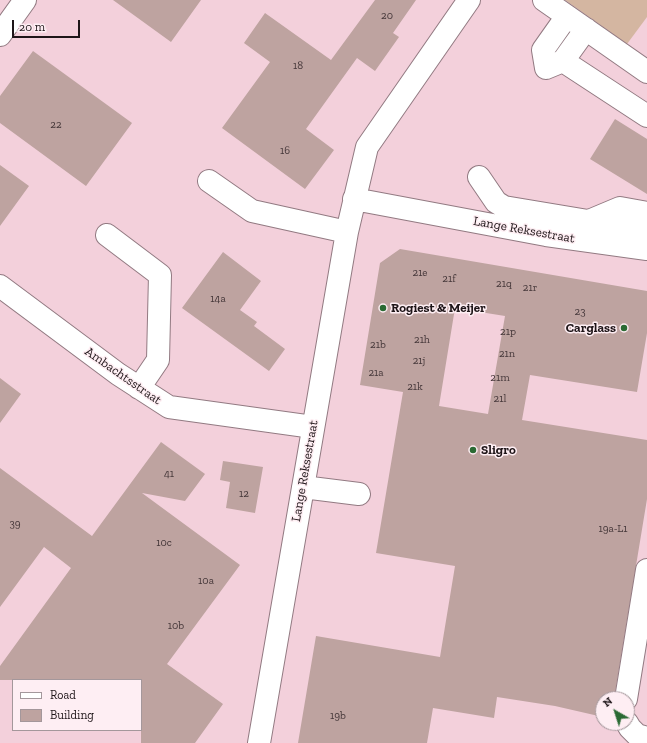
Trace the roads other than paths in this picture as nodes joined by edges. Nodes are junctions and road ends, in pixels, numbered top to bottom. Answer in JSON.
{"nodes":[{"id":1,"x":25,"y":0,"type":"edge"},
{"id":2,"x":469,"y":0,"type":"edge"},
{"id":3,"x":544,"y":0,"type":"edge"},
{"id":4,"x":567,"y":16,"type":"junction"},
{"id":5,"x":586,"y":29,"type":"junction"},
{"id":6,"x":0,"y":35,"type":"edge"},
{"id":7,"x":563,"y":61,"type":"junction"},
{"id":8,"x":647,"y":72,"type":"edge"},
{"id":9,"x":647,"y":116,"type":"edge"},
{"id":10,"x":479,"y":177,"type":"dead end"},
{"id":11,"x":209,"y":180,"type":"dead end"},
{"id":12,"x":354,"y":199,"type":"junction"},
{"id":13,"x":647,"y":213,"type":"edge"},
{"id":14,"x":589,"y":221,"type":"junction"},
{"id":15,"x":647,"y":231,"type":"edge"},
{"id":16,"x":347,"y":232,"type":"junction"},
{"id":17,"x":107,"y":234,"type":"dead end"},
{"id":18,"x":647,"y":249,"type":"edge"},
{"id":19,"x":0,"y":286,"type":"edge"},
{"id":20,"x":139,"y":388,"type":"junction"},
{"id":21,"x":313,"y":427,"type":"junction"},
{"id":22,"x":303,"y":487,"type":"junction"},
{"id":23,"x":359,"y":494,"type":"dead end"},
{"id":24,"x":647,"y":570,"type":"edge"},
{"id":25,"x":627,"y":691,"type":"edge"},
{"id":26,"x":633,"y":731,"type":"edge"},
{"id":27,"x":647,"y":738,"type":"edge"},
{"id":28,"x":259,"y":743,"type":"edge"}],
"edges":[{"from":1,"to":6,"type":"street"},
{"from":2,"to":12,"type":"street","name":"Lange Reksestraat"},
{"from":3,"to":4,"type":"street"},
{"from":4,"to":5,"type":"street"},
{"from":4,"to":7,"type":"street"},
{"from":5,"to":7,"type":"street"},
{"from":5,"to":8,"type":"street"},
{"from":7,"to":9,"type":"street"},
{"from":10,"to":14,"type":"street"},
{"from":11,"to":16,"type":"street"},
{"from":12,"to":16,"type":"street","name":"Lange Reksestraat"},
{"from":12,"to":18,"type":"street","name":"Lange Reksestraat"},
{"from":13,"to":14,"type":"street"},
{"from":14,"to":15,"type":"street"},
{"from":16,"to":21,"type":"street","name":"Lange Reksestraat"},
{"from":17,"to":20,"type":"street"},
{"from":19,"to":20,"type":"street","name":"Ambachtsstraat"},
{"from":20,"to":21,"type":"street","name":"Ambachtsstraat"},
{"from":21,"to":22,"type":"street","name":"Lange Reksestraat"},
{"from":22,"to":23,"type":"street"},
{"from":22,"to":28,"type":"street","name":"Lange Reksestraat"},
{"from":24,"to":25,"type":"street"},
{"from":26,"to":27,"type":"street"}]}
